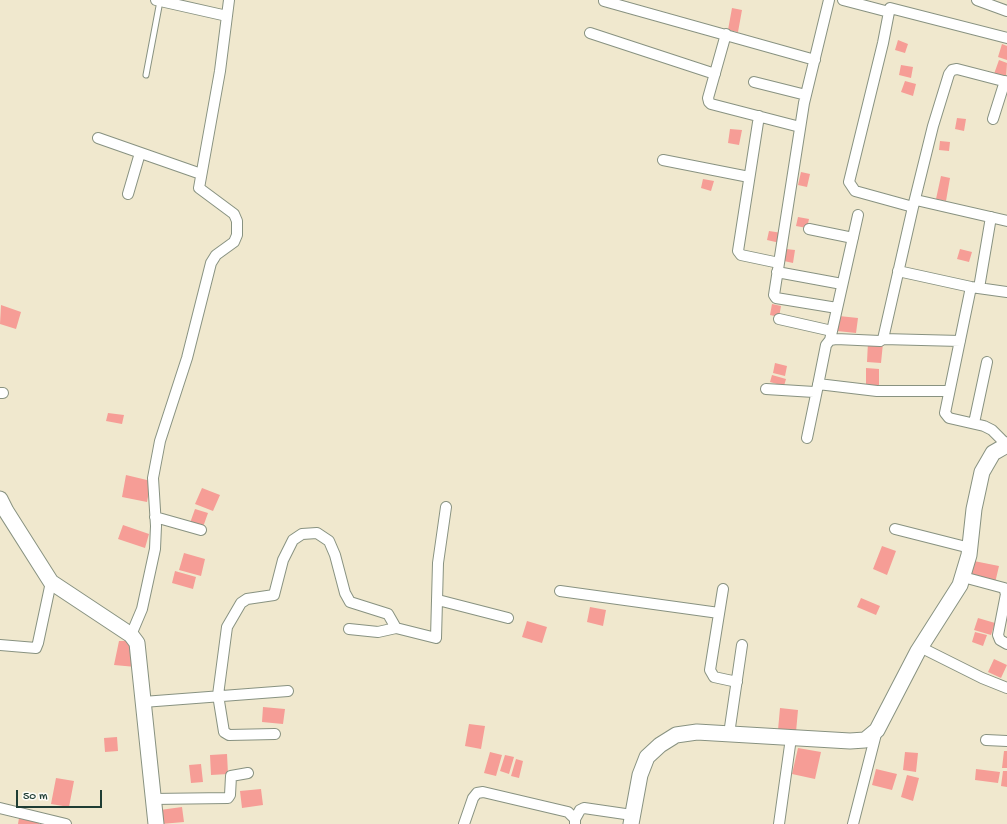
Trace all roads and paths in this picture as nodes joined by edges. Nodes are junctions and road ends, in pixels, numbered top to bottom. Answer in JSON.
{"nodes":[{"id":1,"x":158,"y":0,"type":"edge"},
{"id":2,"x":229,"y":0,"type":"edge"},
{"id":3,"x":829,"y":0,"type":"edge"},
{"id":4,"x":843,"y":0,"type":"edge"},
{"id":5,"x":977,"y":0,"type":"edge"},
{"id":6,"x":604,"y":1,"type":"edge"},
{"id":7,"x":890,"y":7,"type":"edge"},
{"id":8,"x":1007,"y":11,"type":"edge"},
{"id":9,"x":227,"y":16,"type":"junction"},
{"id":10,"x":590,"y":33,"type":"dead end"},
{"id":11,"x":726,"y":34,"type":"junction"},
{"id":12,"x":1007,"y":38,"type":"edge"},
{"id":13,"x":814,"y":60,"type":"junction"},
{"id":14,"x":714,"y":74,"type":"junction"},
{"id":15,"x":146,"y":75,"type":"dead end"},
{"id":16,"x":1006,"y":81,"type":"edge"},
{"id":17,"x":754,"y":82,"type":"dead end"},
{"id":18,"x":806,"y":95,"type":"junction"},
{"id":19,"x":759,"y":116,"type":"junction"},
{"id":20,"x":993,"y":119,"type":"dead end"},
{"id":21,"x":800,"y":127,"type":"junction"},
{"id":22,"x":98,"y":138,"type":"dead end"},
{"id":23,"x":140,"y":153,"type":"junction"},
{"id":24,"x":663,"y":160,"type":"dead end"},
{"id":25,"x":201,"y":174,"type":"junction"},
{"id":26,"x":749,"y":177,"type":"junction"},
{"id":27,"x":128,"y":194,"type":"dead end"},
{"id":28,"x":914,"y":203,"type":"junction"},
{"id":29,"x":858,"y":215,"type":"dead end"},
{"id":30,"x":991,"y":217,"type":"junction"},
{"id":31,"x":1007,"y":220,"type":"edge"},
{"id":32,"x":809,"y":229,"type":"dead end"},
{"id":33,"x":853,"y":238,"type":"junction"},
{"id":34,"x":778,"y":268,"type":"junction"},
{"id":35,"x":898,"y":270,"type":"junction"},
{"id":36,"x":842,"y":284,"type":"junction"},
{"id":37,"x":975,"y":287,"type":"junction"},
{"id":38,"x":1007,"y":292,"type":"edge"},
{"id":39,"x":837,"y":308,"type":"junction"},
{"id":40,"x":779,"y":319,"type":"dead end"},
{"id":41,"x":831,"y":335,"type":"junction"},
{"id":42,"x":883,"y":339,"type":"junction"},
{"id":43,"x":960,"y":341,"type":"junction"},
{"id":44,"x":987,"y":362,"type":"dead end"},
{"id":45,"x":817,"y":387,"type":"junction"},
{"id":46,"x":766,"y":389,"type":"dead end"},
{"id":47,"x":949,"y":391,"type":"junction"},
{"id":48,"x":974,"y":423,"type":"junction"},
{"id":49,"x":807,"y":438,"type":"dead end"},
{"id":50,"x":1007,"y":445,"type":"edge"},
{"id":51,"x":0,"y":499,"type":"edge"},
{"id":52,"x":446,"y":508,"type":"dead end"},
{"id":53,"x":155,"y":517,"type":"junction"},
{"id":54,"x":201,"y":530,"type":"dead end"},
{"id":55,"x":895,"y":530,"type":"dead end"},
{"id":56,"x":970,"y":548,"type":"junction"},
{"id":57,"x":962,"y":577,"type":"junction"},
{"id":58,"x":51,"y":582,"type":"junction"},
{"id":59,"x":723,"y":589,"type":"dead end"},
{"id":60,"x":560,"y":592,"type":"dead end"},
{"id":61,"x":438,"y":600,"type":"junction"},
{"id":62,"x":719,"y":613,"type":"junction"},
{"id":63,"x":508,"y":618,"type":"dead end"},
{"id":64,"x":396,"y":628,"type":"junction"},
{"id":65,"x":349,"y":629,"type":"dead end"},
{"id":66,"x":131,"y":636,"type":"junction"},
{"id":67,"x":1007,"y":644,"type":"edge"},
{"id":68,"x":0,"y":645,"type":"edge"},
{"id":69,"x":742,"y":645,"type":"dead end"},
{"id":70,"x":920,"y":647,"type":"junction"},
{"id":71,"x":737,"y":682,"type":"junction"},
{"id":72,"x":1007,"y":688,"type":"edge"},
{"id":73,"x":288,"y":691,"type":"dead end"},
{"id":74,"x":214,"y":696,"type":"junction"},
{"id":75,"x":143,"y":702,"type":"junction"},
{"id":76,"x":877,"y":730,"type":"junction"},
{"id":77,"x":275,"y":734,"type":"dead end"},
{"id":78,"x":729,"y":734,"type":"junction"},
{"id":79,"x":791,"y":738,"type":"junction"},
{"id":80,"x":986,"y":740,"type":"dead end"},
{"id":81,"x":1007,"y":741,"type":"edge"},
{"id":82,"x":248,"y":773,"type":"dead end"},
{"id":83,"x":152,"y":799,"type":"junction"},
{"id":84,"x":0,"y":808,"type":"edge"},
{"id":85,"x":632,"y":820,"type":"edge"},
{"id":86,"x":575,"y":821,"type":"edge"},
{"id":87,"x":66,"y":824,"type":"edge"},
{"id":88,"x":156,"y":824,"type":"edge"},
{"id":89,"x":464,"y":824,"type":"edge"},
{"id":90,"x":779,"y":824,"type":"edge"},
{"id":91,"x":852,"y":824,"type":"edge"}],
"edges":[{"from":1,"to":9,"type":"street"},
{"from":1,"to":15,"type":"lane"},
{"from":2,"to":9,"type":"street"},
{"from":3,"to":13,"type":"street"},
{"from":4,"to":7,"type":"street"},
{"from":5,"to":8,"type":"street"},
{"from":6,"to":11,"type":"street"},
{"from":7,"to":12,"type":"street"},
{"from":7,"to":28,"type":"street"},
{"from":9,"to":25,"type":"street"},
{"from":10,"to":14,"type":"street"},
{"from":11,"to":13,"type":"street"},
{"from":11,"to":14,"type":"street"},
{"from":13,"to":18,"type":"street"},
{"from":14,"to":19,"type":"street"},
{"from":16,"to":20,"type":"street"},
{"from":16,"to":28,"type":"street"},
{"from":17,"to":18,"type":"street"},
{"from":18,"to":21,"type":"street"},
{"from":19,"to":21,"type":"street"},
{"from":19,"to":26,"type":"street"},
{"from":21,"to":34,"type":"street"},
{"from":22,"to":23,"type":"street"},
{"from":23,"to":25,"type":"street"},
{"from":23,"to":27,"type":"street"},
{"from":24,"to":26,"type":"street"},
{"from":25,"to":53,"type":"street"},
{"from":26,"to":34,"type":"street"},
{"from":28,"to":30,"type":"street"},
{"from":28,"to":35,"type":"street"},
{"from":29,"to":33,"type":"street"},
{"from":30,"to":31,"type":"street"},
{"from":30,"to":37,"type":"street"},
{"from":32,"to":33,"type":"street"},
{"from":33,"to":36,"type":"street"},
{"from":34,"to":36,"type":"street"},
{"from":34,"to":39,"type":"street"},
{"from":35,"to":37,"type":"street"},
{"from":35,"to":42,"type":"street"},
{"from":36,"to":39,"type":"street"},
{"from":37,"to":38,"type":"street"},
{"from":37,"to":43,"type":"street"},
{"from":39,"to":41,"type":"street"},
{"from":40,"to":41,"type":"street"},
{"from":41,"to":42,"type":"street"},
{"from":41,"to":45,"type":"street"},
{"from":42,"to":43,"type":"street"},
{"from":43,"to":47,"type":"street"},
{"from":44,"to":48,"type":"street"},
{"from":45,"to":46,"type":"street"},
{"from":45,"to":47,"type":"street"},
{"from":45,"to":49,"type":"street"},
{"from":47,"to":48,"type":"street"},
{"from":48,"to":50,"type":"street"},
{"from":50,"to":56,"type":"street"},
{"from":51,"to":58,"type":"street"},
{"from":52,"to":61,"type":"street"},
{"from":53,"to":54,"type":"street"},
{"from":53,"to":66,"type":"street"},
{"from":55,"to":56,"type":"street"},
{"from":56,"to":57,"type":"street"},
{"from":57,"to":67,"type":"street"},
{"from":57,"to":70,"type":"street"},
{"from":58,"to":66,"type":"street"},
{"from":58,"to":68,"type":"street"},
{"from":59,"to":62,"type":"street"},
{"from":60,"to":62,"type":"street"},
{"from":61,"to":63,"type":"street"},
{"from":61,"to":64,"type":"street"},
{"from":62,"to":71,"type":"street"},
{"from":64,"to":65,"type":"street"},
{"from":64,"to":74,"type":"street"},
{"from":66,"to":75,"type":"street"},
{"from":69,"to":71,"type":"street"},
{"from":70,"to":72,"type":"street"},
{"from":70,"to":76,"type":"street"},
{"from":71,"to":78,"type":"street"},
{"from":73,"to":74,"type":"street"},
{"from":74,"to":75,"type":"street"},
{"from":74,"to":77,"type":"street"},
{"from":75,"to":83,"type":"street"},
{"from":76,"to":79,"type":"street"},
{"from":76,"to":91,"type":"street"},
{"from":78,"to":79,"type":"street"},
{"from":78,"to":85,"type":"street"},
{"from":79,"to":90,"type":"street"},
{"from":80,"to":81,"type":"street"},
{"from":82,"to":83,"type":"street"},
{"from":83,"to":88,"type":"street"},
{"from":84,"to":87,"type":"street"},
{"from":85,"to":86,"type":"street"},
{"from":86,"to":89,"type":"street"}]}
